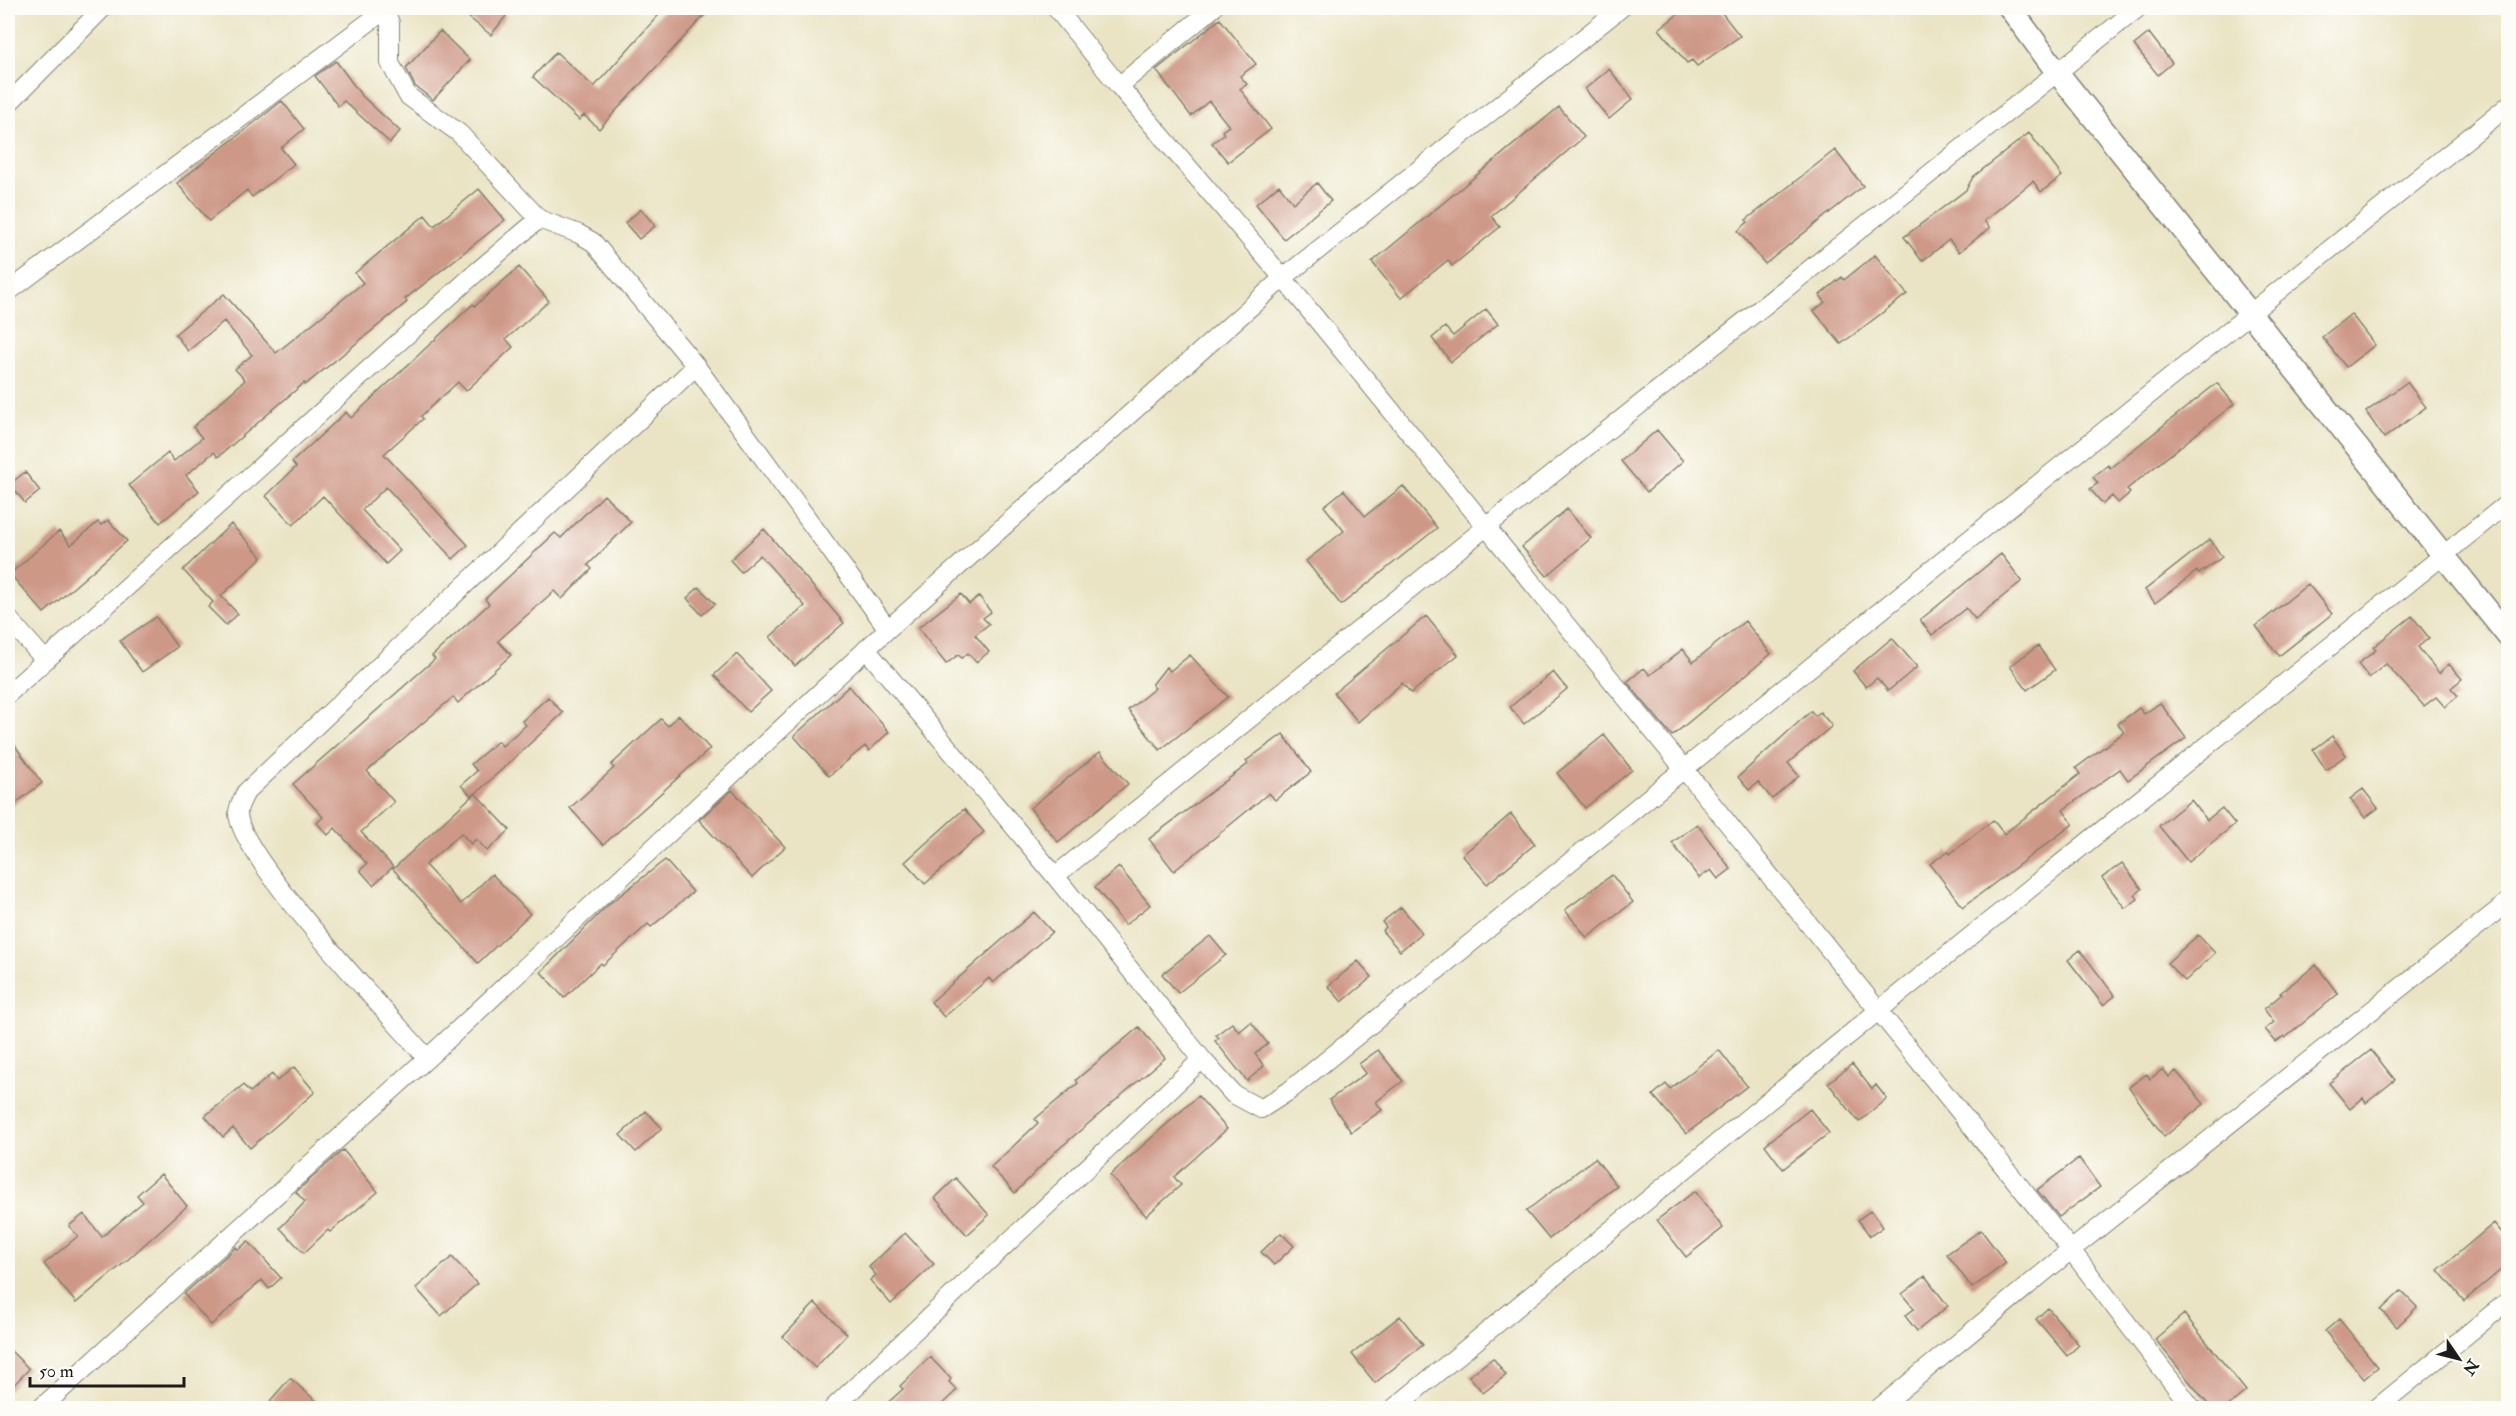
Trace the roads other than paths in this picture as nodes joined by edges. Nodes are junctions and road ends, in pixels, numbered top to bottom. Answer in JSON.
{"nodes":[{"id":1,"x":103,"y":8,"type":"edge"},
{"id":2,"x":1056,"y":8,"type":"edge"},
{"id":3,"x":1213,"y":8,"type":"edge"},
{"id":4,"x":1622,"y":8,"type":"edge"},
{"id":5,"x":2010,"y":8,"type":"edge"},
{"id":6,"x":2138,"y":8,"type":"edge"},
{"id":7,"x":384,"y":9,"type":"edge"},
{"id":8,"x":2057,"y":72,"type":"junction"},
{"id":9,"x":1119,"y":86,"type":"junction"},
{"id":10,"x":8,"y":104,"type":"edge"},
{"id":11,"x":2508,"y":106,"type":"edge"},
{"id":12,"x":539,"y":219,"type":"junction"},
{"id":13,"x":1283,"y":278,"type":"junction"},
{"id":14,"x":8,"y":292,"type":"edge"},
{"id":15,"x":2250,"y":314,"type":"junction"},
{"id":16,"x":696,"y":366,"type":"junction"},
{"id":17,"x":2508,"y":503,"type":"edge"},
{"id":18,"x":1486,"y":527,"type":"junction"},
{"id":19,"x":2443,"y":555,"type":"junction"},
{"id":20,"x":8,"y":618,"type":"edge"},
{"id":21,"x":888,"y":629,"type":"junction"},
{"id":22,"x":2508,"y":636,"type":"edge"},
{"id":23,"x":866,"y":649,"type":"junction"},
{"id":24,"x":45,"y":660,"type":"junction"},
{"id":25,"x":8,"y":694,"type":"edge"},
{"id":26,"x":1684,"y":769,"type":"junction"},
{"id":27,"x":1055,"y":876,"type":"junction"},
{"id":28,"x":2508,"y":902,"type":"edge"},
{"id":29,"x":1878,"y":1011,"type":"junction"},
{"id":30,"x":427,"y":1058,"type":"junction"},
{"id":31,"x":1202,"y":1059,"type":"junction"},
{"id":32,"x":2072,"y":1250,"type":"junction"},
{"id":33,"x":2508,"y":1301,"type":"edge"},
{"id":34,"x":41,"y":1408,"type":"edge"},
{"id":35,"x":833,"y":1408,"type":"edge"},
{"id":36,"x":1394,"y":1408,"type":"edge"},
{"id":37,"x":1879,"y":1408,"type":"edge"},
{"id":38,"x":2192,"y":1408,"type":"edge"},
{"id":39,"x":2377,"y":1408,"type":"edge"}],
"edges":[{"from":1,"to":10,"type":"street"},
{"from":2,"to":9,"type":"street"},
{"from":3,"to":9,"type":"street"},
{"from":4,"to":13,"type":"street"},
{"from":5,"to":8,"type":"street"},
{"from":6,"to":8,"type":"street"},
{"from":7,"to":12,"type":"street"},
{"from":7,"to":14,"type":"street"},
{"from":8,"to":15,"type":"street"},
{"from":8,"to":18,"type":"street"},
{"from":9,"to":13,"type":"street"},
{"from":11,"to":15,"type":"street"},
{"from":12,"to":16,"type":"street"},
{"from":12,"to":24,"type":"street"},
{"from":13,"to":18,"type":"street"},
{"from":13,"to":21,"type":"street"},
{"from":15,"to":19,"type":"street"},
{"from":15,"to":26,"type":"street"},
{"from":16,"to":21,"type":"street"},
{"from":16,"to":30,"type":"street"},
{"from":17,"to":19,"type":"street"},
{"from":18,"to":26,"type":"street"},
{"from":18,"to":27,"type":"street"},
{"from":19,"to":22,"type":"street"},
{"from":19,"to":29,"type":"street"},
{"from":20,"to":24,"type":"street"},
{"from":21,"to":23,"type":"street"},
{"from":23,"to":27,"type":"street"},
{"from":23,"to":30,"type":"street"},
{"from":24,"to":25,"type":"street"},
{"from":26,"to":29,"type":"street"},
{"from":26,"to":31,"type":"street"},
{"from":27,"to":31,"type":"street"},
{"from":28,"to":32,"type":"street"},
{"from":29,"to":32,"type":"street"},
{"from":29,"to":36,"type":"street"},
{"from":30,"to":34,"type":"street"},
{"from":31,"to":35,"type":"street"},
{"from":32,"to":37,"type":"street"},
{"from":32,"to":38,"type":"street"},
{"from":33,"to":39,"type":"street"}]}
